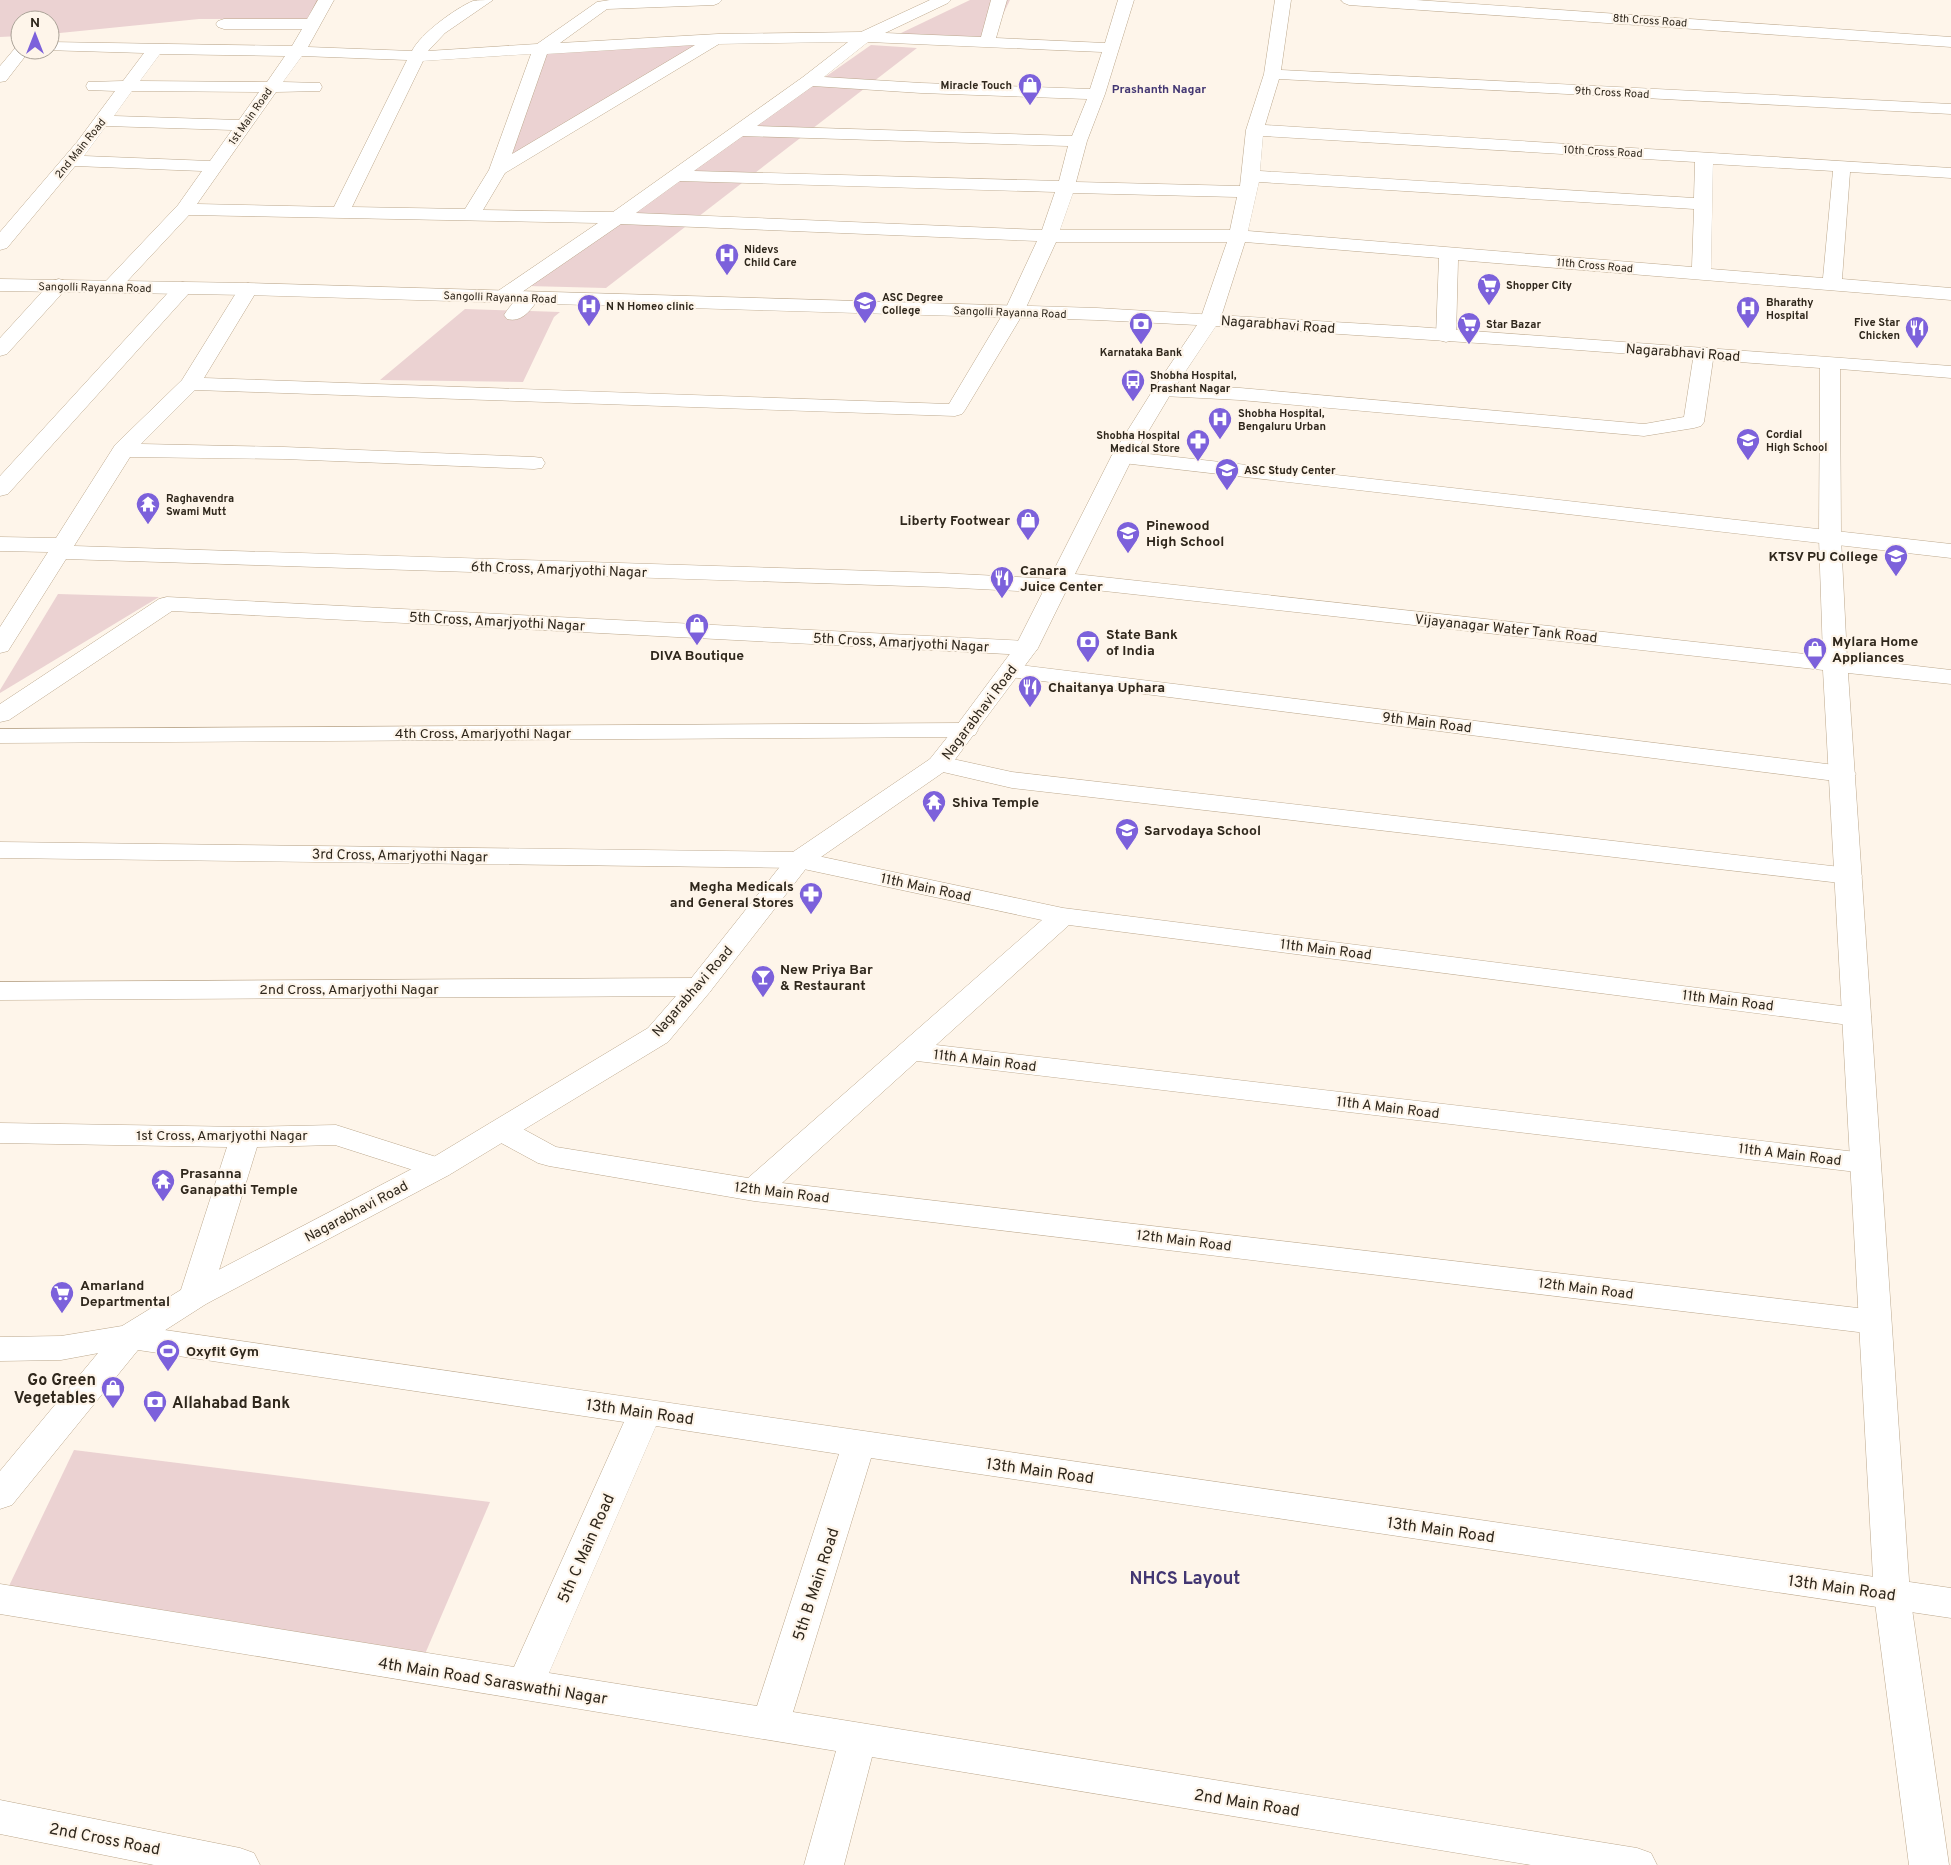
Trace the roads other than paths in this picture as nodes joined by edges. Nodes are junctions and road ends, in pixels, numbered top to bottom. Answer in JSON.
{"nodes":[{"id":1,"x":326,"y":0,"type":"edge"},
{"id":2,"x":485,"y":0,"type":"edge"},
{"id":3,"x":714,"y":0,"type":"edge"},
{"id":4,"x":943,"y":0,"type":"edge"},
{"id":5,"x":999,"y":0,"type":"edge"},
{"id":6,"x":1126,"y":0,"type":"edge"},
{"id":7,"x":1283,"y":0,"type":"edge"},
{"id":8,"x":1349,"y":0,"type":"edge"},
{"id":9,"x":606,"y":2,"type":"edge"},
{"id":10,"x":1415,"y":2,"type":"edge"},
{"id":11,"x":312,"y":22,"type":"junction"},
{"id":12,"x":224,"y":24,"type":"dead end"},
{"id":13,"x":864,"y":37,"type":"junction"},
{"id":14,"x":716,"y":39,"type":"junction"},
{"id":15,"x":1951,"y":42,"type":"edge"},
{"id":16,"x":987,"y":43,"type":"junction"},
{"id":17,"x":60,"y":47,"type":"edge"},
{"id":18,"x":156,"y":48,"type":"junction"},
{"id":19,"x":1111,"y":48,"type":"junction"},
{"id":20,"x":541,"y":49,"type":"junction"},
{"id":21,"x":297,"y":50,"type":"junction"},
{"id":22,"x":419,"y":56,"type":"junction"},
{"id":23,"x":14,"y":60,"type":"edge"},
{"id":24,"x":1272,"y":74,"type":"junction"},
{"id":25,"x":0,"y":77,"type":"edge"},
{"id":26,"x":810,"y":81,"type":"junction"},
{"id":27,"x":94,"y":86,"type":"dead end"},
{"id":28,"x":128,"y":86,"type":"junction"},
{"id":29,"x":271,"y":87,"type":"junction"},
{"id":30,"x":314,"y":87,"type":"dead end"},
{"id":31,"x":1097,"y":94,"type":"junction"},
{"id":32,"x":1951,"y":109,"type":"edge"},
{"id":33,"x":102,"y":121,"type":"junction"},
{"id":34,"x":244,"y":125,"type":"junction"},
{"id":35,"x":1255,"y":130,"type":"junction"},
{"id":36,"x":737,"y":131,"type":"junction"},
{"id":37,"x":1078,"y":141,"type":"junction"},
{"id":38,"x":1704,"y":157,"type":"junction"},
{"id":39,"x":71,"y":161,"type":"junction"},
{"id":40,"x":215,"y":166,"type":"junction"},
{"id":41,"x":1842,"y":166,"type":"junction"},
{"id":42,"x":498,"y":170,"type":"junction"},
{"id":43,"x":1951,"y":173,"type":"edge"},
{"id":44,"x":676,"y":176,"type":"junction"},
{"id":45,"x":1249,"y":184,"type":"junction"},
{"id":46,"x":1066,"y":187,"type":"junction"},
{"id":47,"x":1702,"y":204,"type":"junction"},
{"id":48,"x":184,"y":209,"type":"junction"},
{"id":49,"x":340,"y":212,"type":"junction"},
{"id":50,"x":471,"y":214,"type":"junction"},
{"id":51,"x":618,"y":218,"type":"junction"},
{"id":52,"x":1049,"y":236,"type":"junction"},
{"id":53,"x":1238,"y":236,"type":"junction"},
{"id":54,"x":0,"y":244,"type":"edge"},
{"id":55,"x":1450,"y":252,"type":"junction"},
{"id":56,"x":1701,"y":274,"type":"junction"},
{"id":57,"x":1832,"y":284,"type":"junction"},
{"id":58,"x":0,"y":285,"type":"edge"},
{"id":59,"x":59,"y":286,"type":"junction"},
{"id":60,"x":112,"y":286,"type":"junction"},
{"id":61,"x":183,"y":288,"type":"junction"},
{"id":62,"x":248,"y":288,"type":"junction"},
{"id":63,"x":1951,"y":294,"type":"edge"},
{"id":64,"x":502,"y":297,"type":"junction"},
{"id":65,"x":529,"y":298,"type":"junction"},
{"id":66,"x":1014,"y":312,"type":"junction"},
{"id":67,"x":514,"y":315,"type":"dead end"},
{"id":68,"x":1210,"y":320,"type":"junction"},
{"id":69,"x":1446,"y":336,"type":"junction"},
{"id":70,"x":0,"y":350,"type":"edge"},
{"id":71,"x":1704,"y":353,"type":"junction"},
{"id":72,"x":1830,"y":362,"type":"junction"},
{"id":73,"x":1951,"y":372,"type":"edge"},
{"id":74,"x":190,"y":384,"type":"junction"},
{"id":75,"x":1163,"y":390,"type":"junction"},
{"id":76,"x":123,"y":450,"type":"junction"},
{"id":77,"x":1122,"y":458,"type":"junction"},
{"id":78,"x":534,"y":463,"type":"dead end"},
{"id":79,"x":0,"y":489,"type":"edge"},
{"id":80,"x":1830,"y":538,"type":"junction"},
{"id":81,"x":0,"y":544,"type":"edge"},
{"id":82,"x":61,"y":549,"type":"junction"},
{"id":83,"x":1951,"y":551,"type":"edge"},
{"id":84,"x":1060,"y":582,"type":"junction"},
{"id":85,"x":0,"y":646,"type":"edge"},
{"id":86,"x":1026,"y":648,"type":"junction"},
{"id":87,"x":1835,"y":665,"type":"junction"},
{"id":88,"x":1011,"y":671,"type":"junction"},
{"id":89,"x":1951,"y":677,"type":"edge"},
{"id":90,"x":0,"y":715,"type":"edge"},
{"id":91,"x":966,"y":730,"type":"junction"},
{"id":92,"x":0,"y":736,"type":"edge"},
{"id":93,"x":939,"y":764,"type":"junction"},
{"id":94,"x":1843,"y":774,"type":"junction"},
{"id":95,"x":0,"y":850,"type":"edge"},
{"id":96,"x":799,"y":860,"type":"junction"},
{"id":97,"x":1849,"y":876,"type":"junction"},
{"id":98,"x":1063,"y":916,"type":"junction"},
{"id":99,"x":699,"y":987,"type":"junction"},
{"id":100,"x":0,"y":991,"type":"edge"},
{"id":101,"x":1857,"y":1017,"type":"junction"},
{"id":102,"x":910,"y":1051,"type":"junction"},
{"id":103,"x":501,"y":1130,"type":"junction"},
{"id":104,"x":0,"y":1133,"type":"edge"},
{"id":105,"x":245,"y":1137,"type":"junction"},
{"id":106,"x":1865,"y":1163,"type":"junction"},
{"id":107,"x":438,"y":1168,"type":"junction"},
{"id":108,"x":754,"y":1190,"type":"junction"},
{"id":109,"x":195,"y":1296,"type":"junction"},
{"id":110,"x":1875,"y":1322,"type":"junction"},
{"id":111,"x":130,"y":1336,"type":"junction"},
{"id":112,"x":0,"y":1349,"type":"edge"},
{"id":113,"x":645,"y":1412,"type":"junction"},
{"id":114,"x":859,"y":1443,"type":"junction"},
{"id":115,"x":0,"y":1494,"type":"edge"},
{"id":116,"x":1892,"y":1594,"type":"junction"},
{"id":117,"x":0,"y":1598,"type":"edge"},
{"id":118,"x":1951,"y":1603,"type":"edge"},
{"id":119,"x":525,"y":1685,"type":"junction"},
{"id":120,"x":770,"y":1725,"type":"junction"},
{"id":121,"x":858,"y":1739,"type":"junction"},
{"id":122,"x":0,"y":1817,"type":"edge"},
{"id":123,"x":240,"y":1865,"type":"edge"},
{"id":124,"x":824,"y":1865,"type":"edge"},
{"id":125,"x":1637,"y":1865,"type":"edge"},
{"id":126,"x":1929,"y":1865,"type":"edge"}],
"edges":[{"from":1,"to":11,"type":"street","name":"1st Main Road"},
{"from":2,"to":22,"type":"street"},
{"from":3,"to":9,"type":"street"},
{"from":4,"to":13,"type":"street"},
{"from":5,"to":16,"type":"street"},
{"from":6,"to":19,"type":"street"},
{"from":7,"to":24,"type":"street"},
{"from":8,"to":10,"type":"street","name":"8th Cross Road"},
{"from":9,"to":20,"type":"street"},
{"from":10,"to":15,"type":"street","name":"8th Cross Road"},
{"from":11,"to":12,"type":"street"},
{"from":11,"to":21,"type":"street","name":"1st Main Road"},
{"from":13,"to":14,"type":"street"},
{"from":13,"to":16,"type":"street"},
{"from":13,"to":26,"type":"street"},
{"from":14,"to":20,"type":"street"},
{"from":14,"to":42,"type":"street"},
{"from":16,"to":19,"type":"street"},
{"from":17,"to":18,"type":"street"},
{"from":18,"to":21,"type":"street"},
{"from":18,"to":28,"type":"street","name":"2nd Main Road"},
{"from":19,"to":31,"type":"street"},
{"from":20,"to":22,"type":"street"},
{"from":20,"to":42,"type":"street"},
{"from":21,"to":22,"type":"street"},
{"from":21,"to":29,"type":"street","name":"1st Main Road"},
{"from":22,"to":49,"type":"street"},
{"from":23,"to":25,"type":"street"},
{"from":24,"to":32,"type":"street","name":"9th Cross Road"},
{"from":24,"to":35,"type":"street"},
{"from":26,"to":31,"type":"street"},
{"from":26,"to":36,"type":"street"},
{"from":27,"to":28,"type":"street"},
{"from":28,"to":29,"type":"street"},
{"from":28,"to":33,"type":"street","name":"2nd Main Road"},
{"from":29,"to":30,"type":"street"},
{"from":29,"to":34,"type":"street","name":"1st Main Road"},
{"from":31,"to":37,"type":"street"},
{"from":33,"to":34,"type":"street"},
{"from":33,"to":39,"type":"street","name":"2nd Main Road"},
{"from":34,"to":40,"type":"street","name":"1st Main Road"},
{"from":35,"to":38,"type":"street","name":"10th Cross Road"},
{"from":35,"to":45,"type":"street"},
{"from":36,"to":37,"type":"street"},
{"from":36,"to":44,"type":"street"},
{"from":37,"to":46,"type":"street"},
{"from":38,"to":41,"type":"street","name":"10th Cross Road"},
{"from":38,"to":47,"type":"street"},
{"from":39,"to":40,"type":"street"},
{"from":39,"to":54,"type":"street","name":"2nd Main Road"},
{"from":40,"to":48,"type":"street","name":"1st Main Road"},
{"from":41,"to":43,"type":"street","name":"10th Cross Road"},
{"from":41,"to":57,"type":"street"},
{"from":42,"to":50,"type":"street"},
{"from":44,"to":46,"type":"street"},
{"from":44,"to":51,"type":"street"},
{"from":45,"to":46,"type":"street"},
{"from":45,"to":47,"type":"street"},
{"from":45,"to":53,"type":"street"},
{"from":46,"to":52,"type":"street"},
{"from":47,"to":56,"type":"street"},
{"from":48,"to":49,"type":"street","name":"11th Cross Road"},
{"from":48,"to":60,"type":"street","name":"1st Main Road"},
{"from":49,"to":50,"type":"street","name":"11th Cross Road"},
{"from":50,"to":51,"type":"street","name":"11th Cross Road"},
{"from":51,"to":52,"type":"street","name":"11th Cross Road"},
{"from":51,"to":64,"type":"street"},
{"from":52,"to":53,"type":"street","name":"11th Cross Road"},
{"from":52,"to":66,"type":"street"},
{"from":53,"to":55,"type":"street","name":"11th Cross Road"},
{"from":53,"to":68,"type":"street"},
{"from":55,"to":56,"type":"street","name":"11th Cross Road"},
{"from":55,"to":69,"type":"street"},
{"from":56,"to":57,"type":"street","name":"11th Cross Road"},
{"from":57,"to":63,"type":"street","name":"11th Cross Road"},
{"from":58,"to":59,"type":"street","name":"Sangolli Rayanna Road"},
{"from":59,"to":60,"type":"street","name":"Sangolli Rayanna Road"},
{"from":59,"to":70,"type":"street"},
{"from":60,"to":61,"type":"street","name":"Sangolli Rayanna Road"},
{"from":61,"to":62,"type":"street","name":"Sangolli Rayanna Road"},
{"from":61,"to":79,"type":"street"},
{"from":62,"to":64,"type":"street","name":"Sangolli Rayanna Road"},
{"from":62,"to":74,"type":"street"},
{"from":64,"to":65,"type":"street","name":"Sangolli Rayanna Road"},
{"from":65,"to":66,"type":"street","name":"Sangolli Rayanna Road"},
{"from":65,"to":67,"type":"street"},
{"from":66,"to":68,"type":"street","name":"Sangolli Rayanna Road"},
{"from":66,"to":74,"type":"street"},
{"from":68,"to":69,"type":"street","name":"Nagarabhavi Road"},
{"from":68,"to":75,"type":"street","name":"Nagarabhavi Road"},
{"from":69,"to":71,"type":"street","name":"Nagarabhavi Road"},
{"from":71,"to":72,"type":"street","name":"Nagarabhavi Road"},
{"from":71,"to":75,"type":"street"},
{"from":72,"to":73,"type":"street","name":"Nagarabhavi Road"},
{"from":72,"to":80,"type":"street"},
{"from":74,"to":76,"type":"street"},
{"from":75,"to":77,"type":"street","name":"Nagarabhavi Road"},
{"from":76,"to":78,"type":"street"},
{"from":76,"to":82,"type":"street"},
{"from":77,"to":80,"type":"street"},
{"from":77,"to":84,"type":"street","name":"Nagarabhavi Road"},
{"from":80,"to":83,"type":"street"},
{"from":80,"to":87,"type":"street"},
{"from":81,"to":82,"type":"street","name":"6th Cross, Amarjyothi Nagar"},
{"from":82,"to":84,"type":"street","name":"6th Cross, Amarjyothi Nagar"},
{"from":82,"to":85,"type":"street"},
{"from":84,"to":86,"type":"street","name":"Nagarabhavi Road"},
{"from":84,"to":87,"type":"street","name":"Vijayanagar Water Tank Road"},
{"from":86,"to":88,"type":"street","name":"Nagarabhavi Road"},
{"from":86,"to":90,"type":"street","name":"5th Cross, Amarjyothi Nagar"},
{"from":87,"to":89,"type":"street","name":"Vijayanagar Water Tank Road"},
{"from":87,"to":94,"type":"street"},
{"from":88,"to":91,"type":"street","name":"Nagarabhavi Road"},
{"from":88,"to":94,"type":"street","name":"9th Main Road"},
{"from":91,"to":92,"type":"street","name":"4th Cross, Amarjyothi Nagar"},
{"from":91,"to":93,"type":"street","name":"Nagarabhavi Road"},
{"from":93,"to":96,"type":"street","name":"Nagarabhavi Road"},
{"from":93,"to":97,"type":"street"},
{"from":94,"to":97,"type":"street"},
{"from":95,"to":96,"type":"street","name":"3rd Cross, Amarjyothi Nagar"},
{"from":96,"to":98,"type":"street","name":"11th Main Road"},
{"from":96,"to":99,"type":"street","name":"Nagarabhavi Road"},
{"from":97,"to":101,"type":"street"},
{"from":98,"to":101,"type":"street","name":"11th Main Road"},
{"from":98,"to":102,"type":"street"},
{"from":99,"to":100,"type":"street","name":"2nd Cross, Amarjyothi Nagar"},
{"from":99,"to":103,"type":"street","name":"Nagarabhavi Road"},
{"from":101,"to":106,"type":"street"},
{"from":102,"to":106,"type":"street","name":"11th A Main Road"},
{"from":102,"to":108,"type":"street"},
{"from":103,"to":107,"type":"street","name":"Nagarabhavi Road"},
{"from":103,"to":108,"type":"street","name":"12th Main Road"},
{"from":104,"to":105,"type":"street","name":"1st Cross, Amarjyothi Nagar"},
{"from":105,"to":107,"type":"street","name":"1st Cross, Amarjyothi Nagar"},
{"from":105,"to":109,"type":"street"},
{"from":106,"to":110,"type":"street"},
{"from":107,"to":109,"type":"street","name":"Nagarabhavi Road"},
{"from":108,"to":110,"type":"street","name":"12th Main Road"},
{"from":109,"to":111,"type":"street","name":"Nagarabhavi Road"},
{"from":110,"to":116,"type":"street"},
{"from":111,"to":112,"type":"street","name":"Nagarabhavi Road"},
{"from":111,"to":113,"type":"street","name":"13th Main Road"},
{"from":111,"to":115,"type":"street"},
{"from":113,"to":114,"type":"street","name":"13th Main Road"},
{"from":113,"to":119,"type":"street","name":"5th C Main Road"},
{"from":114,"to":116,"type":"street","name":"13th Main Road"},
{"from":114,"to":120,"type":"street","name":"5th B Main Road"},
{"from":116,"to":118,"type":"street","name":"13th Main Road"},
{"from":116,"to":126,"type":"street"},
{"from":117,"to":119,"type":"street","name":"4th Main Road Saraswathi Nagar"},
{"from":119,"to":120,"type":"street","name":"4th Main Road Saraswathi Nagar"},
{"from":120,"to":121,"type":"street","name":"4th Main Road Saraswathi Nagar"},
{"from":121,"to":124,"type":"street"},
{"from":121,"to":125,"type":"street","name":"2nd Main Road"},
{"from":122,"to":123,"type":"street","name":"2nd Cross Road"}]}
